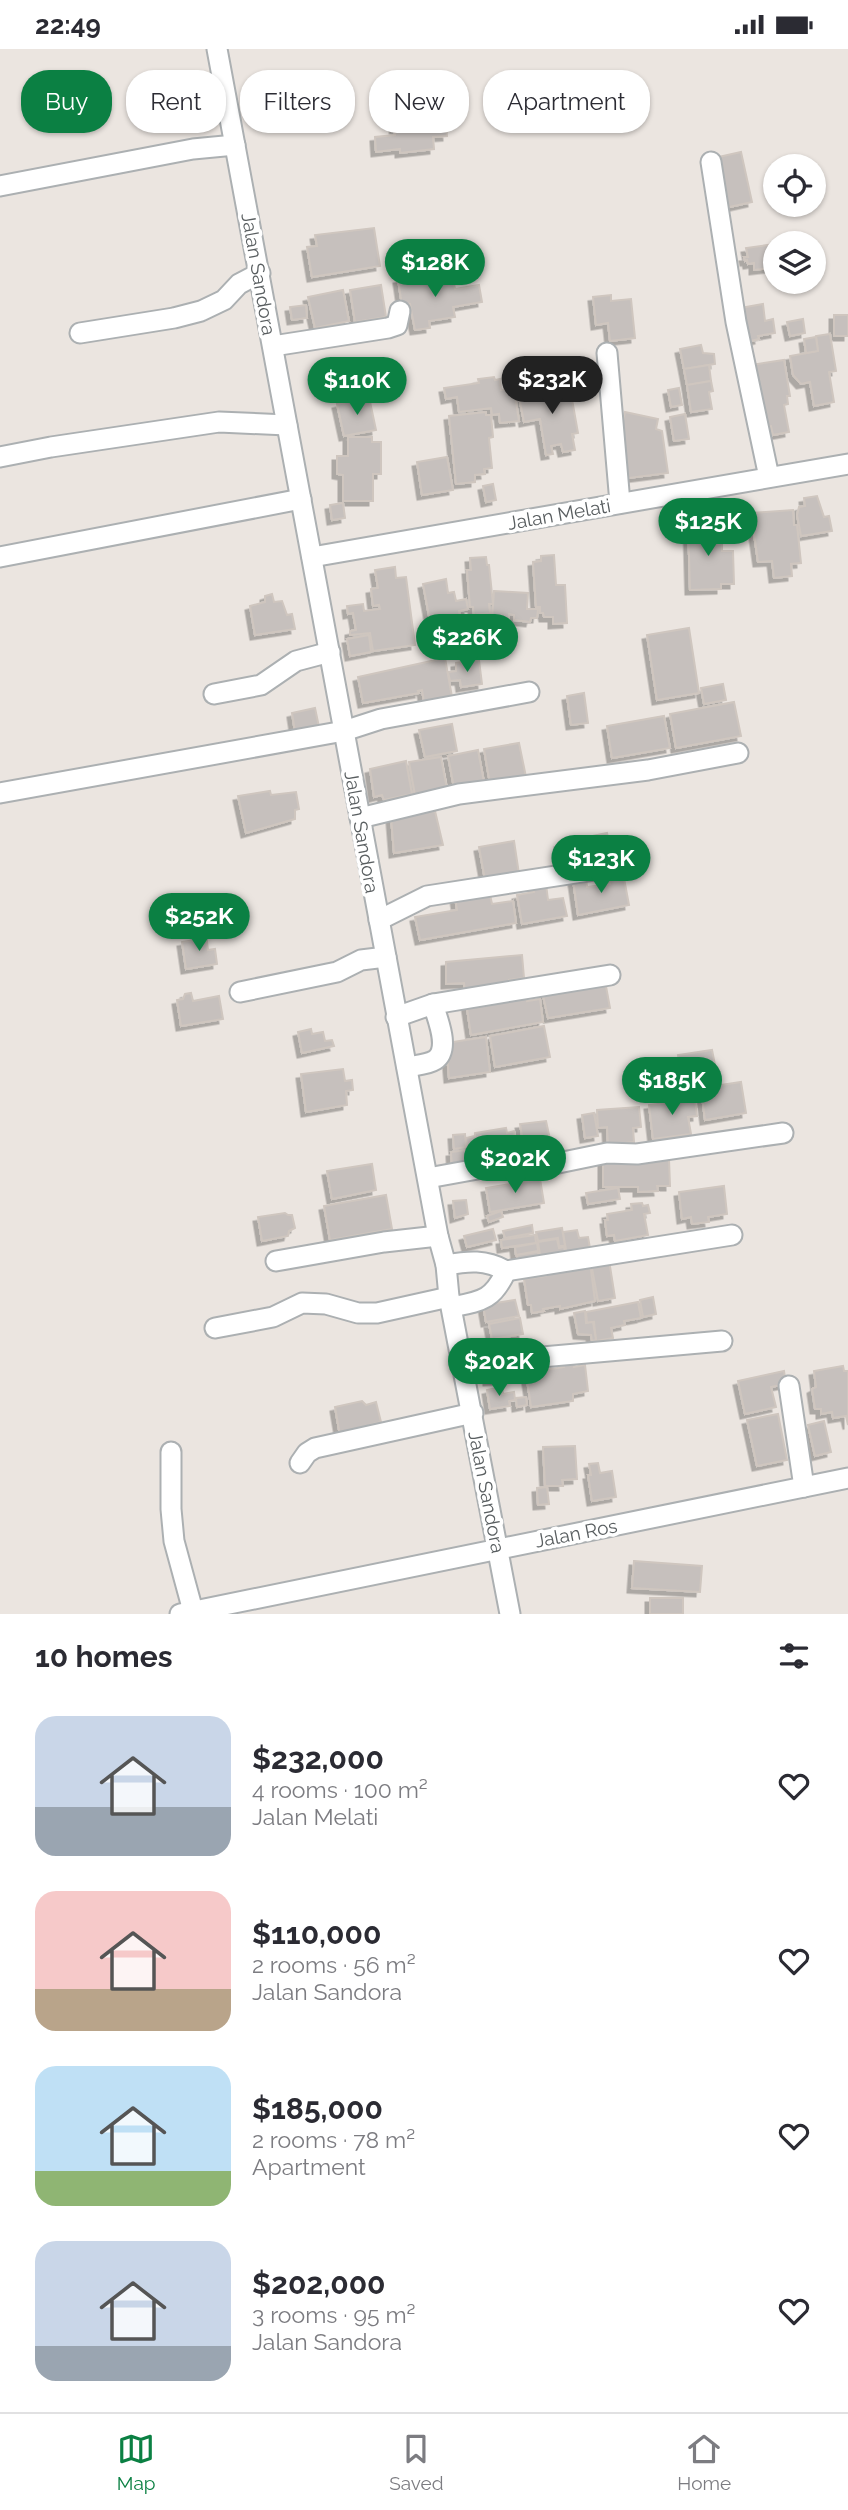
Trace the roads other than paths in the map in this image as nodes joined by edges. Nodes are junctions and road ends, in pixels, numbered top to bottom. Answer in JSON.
{"nodes":[{"id":1,"x":217,"y":49,"type":"edge"},
{"id":2,"x":235,"y":145,"type":"junction"},
{"id":3,"x":711,"y":162,"type":"dead end"},
{"id":4,"x":0,"y":186,"type":"edge"},
{"id":5,"x":260,"y":273,"type":"junction"},
{"id":6,"x":400,"y":311,"type":"dead end"},
{"id":7,"x":80,"y":333,"type":"dead end"},
{"id":8,"x":273,"y":347,"type":"junction"},
{"id":9,"x":607,"y":353,"type":"dead end"},
{"id":10,"x":287,"y":425,"type":"junction"},
{"id":11,"x":0,"y":457,"type":"edge"},
{"id":12,"x":848,"y":464,"type":"edge"},
{"id":13,"x":769,"y":477,"type":"junction"},
{"id":14,"x":301,"y":499,"type":"junction"},
{"id":15,"x":620,"y":503,"type":"junction"},
{"id":16,"x":0,"y":557,"type":"edge"},
{"id":17,"x":312,"y":557,"type":"junction"},
{"id":18,"x":330,"y":652,"type":"junction"},
{"id":19,"x":529,"y":692,"type":"dead end"},
{"id":20,"x":214,"y":694,"type":"dead end"},
{"id":21,"x":344,"y":731,"type":"junction"},
{"id":22,"x":738,"y":753,"type":"dead end"},
{"id":23,"x":0,"y":793,"type":"edge"},
{"id":24,"x":359,"y":818,"type":"junction"},
{"id":25,"x":621,"y":866,"type":"dead end"},
{"id":26,"x":379,"y":920,"type":"junction"},
{"id":27,"x":386,"y":957,"type":"junction"},
{"id":28,"x":610,"y":975,"type":"dead end"},
{"id":29,"x":240,"y":992,"type":"dead end"},
{"id":30,"x":433,"y":1004,"type":"junction"},
{"id":31,"x":396,"y":1017,"type":"junction"},
{"id":32,"x":407,"y":1067,"type":"junction"},
{"id":33,"x":783,"y":1133,"type":"dead end"},
{"id":34,"x":428,"y":1178,"type":"junction"},
{"id":35,"x":732,"y":1235,"type":"dead end"},
{"id":36,"x":438,"y":1236,"type":"junction"},
{"id":37,"x":276,"y":1261,"type":"dead end"},
{"id":38,"x":446,"y":1265,"type":"junction"},
{"id":39,"x":506,"y":1271,"type":"junction"},
{"id":40,"x":451,"y":1302,"type":"junction"},
{"id":41,"x":215,"y":1328,"type":"dead end"},
{"id":42,"x":722,"y":1341,"type":"dead end"},
{"id":43,"x":463,"y":1364,"type":"junction"},
{"id":44,"x":789,"y":1386,"type":"dead end"},
{"id":45,"x":473,"y":1413,"type":"junction"},
{"id":46,"x":172,"y":1452,"type":"dead end"},
{"id":47,"x":300,"y":1463,"type":"dead end"},
{"id":48,"x":848,"y":1478,"type":"edge"},
{"id":49,"x":804,"y":1487,"type":"junction"},
{"id":50,"x":498,"y":1548,"type":"junction"},
{"id":51,"x":186,"y":1613,"type":"edge"},
{"id":52,"x":510,"y":1614,"type":"edge"}],
"edges":[{"from":1,"to":2,"type":"street","name":"Jalan Sandora"},
{"from":2,"to":4,"type":"street"},
{"from":2,"to":5,"type":"street","name":"Jalan Sandora"},
{"from":3,"to":13,"type":"street"},
{"from":5,"to":7,"type":"street"},
{"from":5,"to":8,"type":"street","name":"Jalan Sandora"},
{"from":6,"to":8,"type":"street"},
{"from":8,"to":10,"type":"street","name":"Jalan Sandora"},
{"from":9,"to":15,"type":"street"},
{"from":10,"to":11,"type":"street"},
{"from":10,"to":14,"type":"street","name":"Jalan Sandora"},
{"from":12,"to":13,"type":"street","name":"Jalan Melati"},
{"from":13,"to":15,"type":"street","name":"Jalan Melati"},
{"from":14,"to":16,"type":"street"},
{"from":14,"to":17,"type":"street","name":"Jalan Sandora"},
{"from":15,"to":17,"type":"street","name":"Jalan Melati"},
{"from":17,"to":18,"type":"street","name":"Jalan Sandora"},
{"from":18,"to":20,"type":"street"},
{"from":18,"to":21,"type":"street","name":"Jalan Sandora"},
{"from":19,"to":21,"type":"street"},
{"from":21,"to":23,"type":"street"},
{"from":21,"to":24,"type":"street","name":"Jalan Sandora"},
{"from":22,"to":24,"type":"street"},
{"from":24,"to":26,"type":"street","name":"Jalan Sandora"},
{"from":25,"to":26,"type":"street"},
{"from":26,"to":27,"type":"street","name":"Jalan Sandora"},
{"from":27,"to":29,"type":"street"},
{"from":27,"to":31,"type":"street","name":"Jalan Sandora"},
{"from":28,"to":30,"type":"street"},
{"from":30,"to":31,"type":"street"},
{"from":30,"to":32,"type":"street"},
{"from":31,"to":32,"type":"street","name":"Jalan Sandora"},
{"from":32,"to":34,"type":"street","name":"Jalan Sandora"},
{"from":33,"to":34,"type":"street"},
{"from":34,"to":36,"type":"street","name":"Jalan Sandora"},
{"from":35,"to":39,"type":"street"},
{"from":36,"to":37,"type":"street"},
{"from":36,"to":38,"type":"street","name":"Jalan Sandora"},
{"from":38,"to":39,"type":"street"},
{"from":38,"to":40,"type":"street","name":"Jalan Sandora"},
{"from":39,"to":40,"type":"street"},
{"from":40,"to":41,"type":"street"},
{"from":40,"to":43,"type":"street","name":"Jalan Sandora"},
{"from":42,"to":43,"type":"street"},
{"from":43,"to":45,"type":"street","name":"Jalan Sandora"},
{"from":44,"to":49,"type":"street"},
{"from":45,"to":47,"type":"street"},
{"from":45,"to":50,"type":"street","name":"Jalan Sandora"},
{"from":46,"to":51,"type":"street"},
{"from":48,"to":49,"type":"street","name":"Jalan Ros"},
{"from":49,"to":50,"type":"street","name":"Jalan Ros"},
{"from":50,"to":51,"type":"street","name":"Jalan Ros"},
{"from":50,"to":52,"type":"street","name":"Jalan Sandora"}]}
